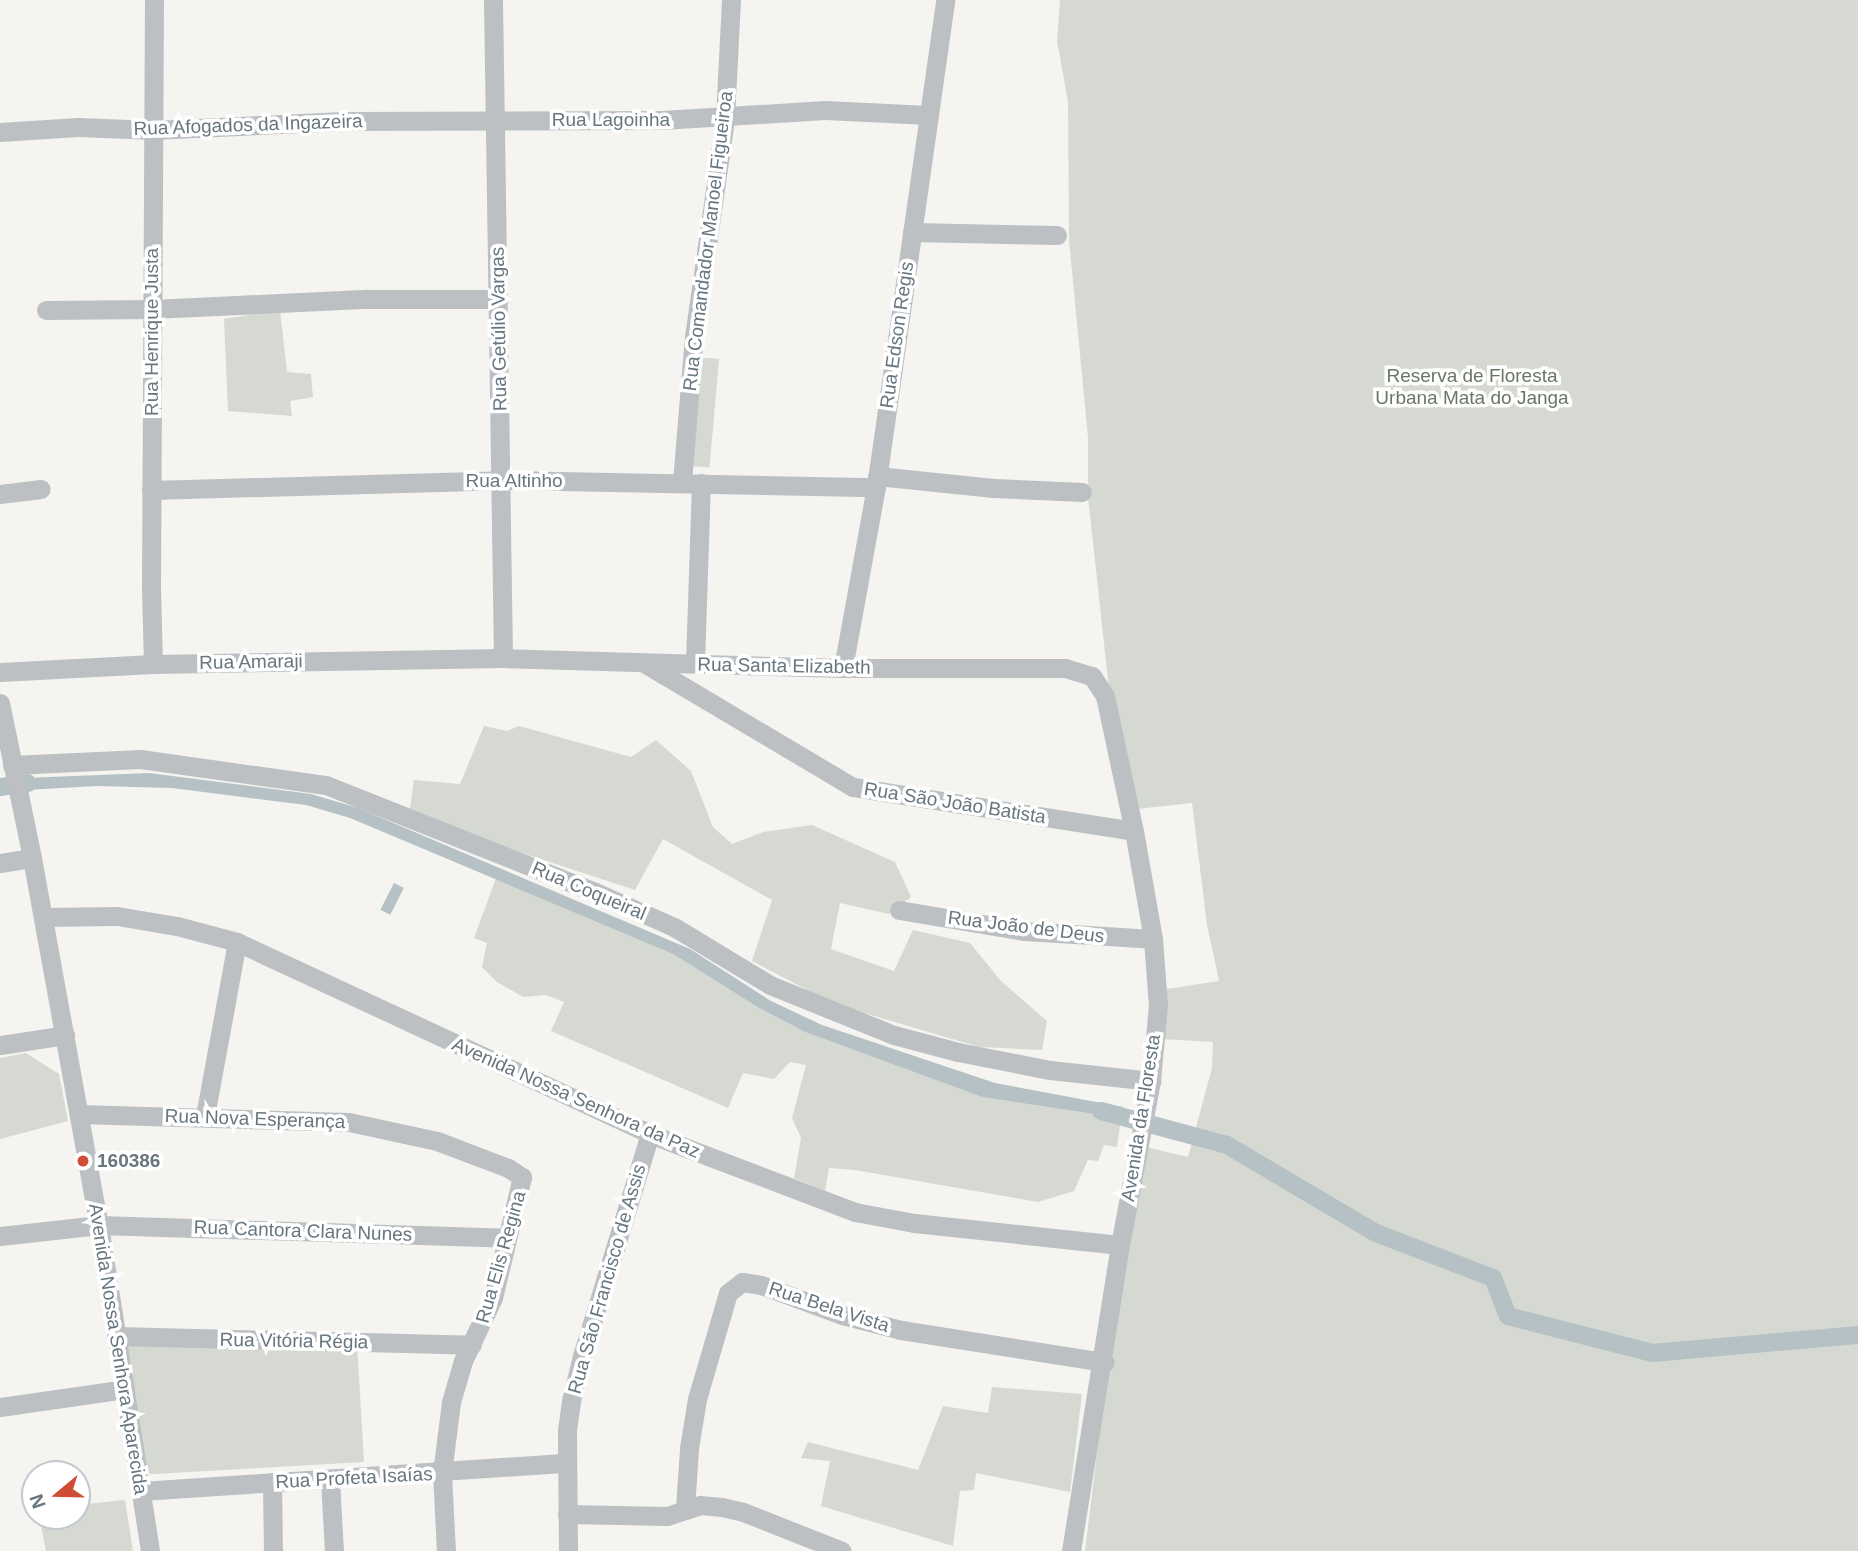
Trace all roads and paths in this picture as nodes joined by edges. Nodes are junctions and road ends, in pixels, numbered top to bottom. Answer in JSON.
{"nodes":[{"id":1,"x":154,"y":0,"type":"edge"},
{"id":2,"x":493,"y":0,"type":"edge"},
{"id":3,"x":731,"y":0,"type":"edge"},
{"id":4,"x":946,"y":0,"type":"edge"},
{"id":5,"x":929,"y":114,"type":"junction"},
{"id":6,"x":725,"y":118,"type":"junction"},
{"id":7,"x":497,"y":120,"type":"junction"},
{"id":8,"x":153,"y":130,"type":"junction"},
{"id":9,"x":0,"y":132,"type":"edge"},
{"id":10,"x":912,"y":232,"type":"junction"},
{"id":11,"x":1057,"y":234,"type":"dead end"},
{"id":12,"x":499,"y":299,"type":"junction"},
{"id":13,"x":152,"y":309,"type":"junction"},
{"id":14,"x":46,"y":310,"type":"dead end"},
{"id":15,"x":502,"y":480,"type":"junction"},
{"id":16,"x":877,"y":481,"type":"junction"},
{"id":17,"x":692,"y":483,"type":"junction"},
{"id":18,"x":41,"y":489,"type":"dead end"},
{"id":19,"x":151,"y":490,"type":"junction"},
{"id":20,"x":1082,"y":492,"type":"dead end"},
{"id":21,"x":0,"y":494,"type":"edge"},
{"id":22,"x":503,"y":658,"type":"junction"},
{"id":23,"x":642,"y":662,"type":"junction"},
{"id":24,"x":695,"y":663,"type":"junction"},
{"id":25,"x":153,"y":664,"type":"junction"},
{"id":26,"x":843,"y":668,"type":"junction"},
{"id":27,"x":1065,"y":668,"type":"joint"},
{"id":28,"x":0,"y":672,"type":"edge"},
{"id":29,"x":0,"y":703,"type":"edge"},
{"id":30,"x":13,"y":769,"type":"junction"},
{"id":31,"x":1134,"y":831,"type":"junction"},
{"id":32,"x":32,"y":858,"type":"junction"},
{"id":33,"x":0,"y":863,"type":"edge"},
{"id":34,"x":899,"y":910,"type":"dead end"},
{"id":35,"x":43,"y":917,"type":"junction"},
{"id":36,"x":1153,"y":939,"type":"junction"},
{"id":37,"x":237,"y":942,"type":"junction"},
{"id":38,"x":65,"y":1035,"type":"junction"},
{"id":39,"x":0,"y":1045,"type":"edge"},
{"id":40,"x":1150,"y":1087,"type":"junction"},
{"id":41,"x":79,"y":1114,"type":"junction"},
{"id":42,"x":205,"y":1116,"type":"junction"},
{"id":43,"x":650,"y":1134,"type":"junction"},
{"id":44,"x":508,"y":1168,"type":"joint"},
{"id":45,"x":99,"y":1225,"type":"junction"},
{"id":46,"x":0,"y":1236,"type":"edge"},
{"id":47,"x":507,"y":1238,"type":"junction"},
{"id":48,"x":1120,"y":1244,"type":"junction"},
{"id":49,"x":116,"y":1336,"type":"junction"},
{"id":50,"x":472,"y":1345,"type":"junction"},
{"id":51,"x":1104,"y":1362,"type":"junction"},
{"id":52,"x":125,"y":1389,"type":"junction"},
{"id":53,"x":0,"y":1407,"type":"edge"},
{"id":54,"x":567,"y":1463,"type":"junction"},
{"id":55,"x":442,"y":1473,"type":"junction"},
{"id":56,"x":330,"y":1480,"type":"junction"},
{"id":57,"x":272,"y":1482,"type":"junction"},
{"id":58,"x":141,"y":1492,"type":"junction"},
{"id":59,"x":685,"y":1509,"type":"junction"},
{"id":60,"x":567,"y":1514,"type":"junction"},
{"id":61,"x":150,"y":1551,"type":"edge"},
{"id":62,"x":273,"y":1551,"type":"edge"},
{"id":63,"x":334,"y":1551,"type":"edge"},
{"id":64,"x":446,"y":1551,"type":"edge"},
{"id":65,"x":568,"y":1551,"type":"edge"},
{"id":66,"x":842,"y":1551,"type":"edge"},
{"id":67,"x":1071,"y":1551,"type":"edge"}],
"edges":[{"from":1,"to":8,"type":"street","name":"Rua Henrique Justa"},
{"from":2,"to":7,"type":"street","name":"Rua Getúlio Vargas"},
{"from":3,"to":6,"type":"street","name":"Rua Comandador Manoel Figueiroa"},
{"from":4,"to":5,"type":"street","name":"Rua Edson Regis"},
{"from":5,"to":6,"type":"street","name":"Rua Lagoinha"},
{"from":5,"to":10,"type":"street","name":"Rua Edson Regis"},
{"from":6,"to":7,"type":"street","name":"Rua Lagoinha"},
{"from":6,"to":17,"type":"street","name":"Rua Comandador Manoel Figueiroa"},
{"from":7,"to":8,"type":"street","name":"Rua Afogados da Ingazeira"},
{"from":7,"to":12,"type":"street","name":"Rua Getúlio Vargas"},
{"from":8,"to":9,"type":"street","name":"Rua Afogados da Ingazeira"},
{"from":8,"to":13,"type":"street","name":"Rua Henrique Justa"},
{"from":10,"to":11,"type":"street"},
{"from":10,"to":16,"type":"street","name":"Rua Edson Regis"},
{"from":12,"to":13,"type":"street"},
{"from":12,"to":15,"type":"street","name":"Rua Getúlio Vargas"},
{"from":13,"to":14,"type":"street"},
{"from":13,"to":19,"type":"street","name":"Rua Henrique Justa"},
{"from":15,"to":17,"type":"street","name":"Rua Altinho"},
{"from":15,"to":19,"type":"street","name":"Rua Altinho"},
{"from":15,"to":22,"type":"street","name":"Rua Getúlio Vargas"},
{"from":16,"to":17,"type":"street","name":"Rua Altinho"},
{"from":16,"to":20,"type":"street","name":"Rua Altinho"},
{"from":16,"to":26,"type":"street","name":"Rua Edson Regis"},
{"from":17,"to":24,"type":"street","name":"Rua Comandador Manoel Figueiroa"},
{"from":18,"to":21,"type":"street"},
{"from":19,"to":25,"type":"street","name":"Rua Henrique Justa"},
{"from":22,"to":23,"type":"street","name":"Rua Santa Elizabeth"},
{"from":22,"to":25,"type":"street","name":"Rua Amaraji"},
{"from":23,"to":24,"type":"street","name":"Rua Santa Elizabeth"},
{"from":23,"to":31,"type":"street","name":"Rua São João Batista"},
{"from":24,"to":26,"type":"street","name":"Rua Santa Elizabeth"},
{"from":25,"to":28,"type":"street","name":"Rua Amaraji"},
{"from":26,"to":27,"type":"street","name":"Rua Santa Elizabeth"},
{"from":27,"to":31,"type":"street","name":"Avenida da Floresta"},
{"from":29,"to":30,"type":"street","name":"Avenida Nossa Senhora Aparecida"},
{"from":30,"to":32,"type":"street","name":"Avenida Nossa Senhora Aparecida"},
{"from":30,"to":40,"type":"street","name":"Rua Coqueiral"},
{"from":31,"to":36,"type":"street","name":"Avenida da Floresta"},
{"from":32,"to":33,"type":"street"},
{"from":32,"to":35,"type":"street","name":"Avenida Nossa Senhora Aparecida"},
{"from":34,"to":36,"type":"street","name":"Rua João de Deus"},
{"from":35,"to":37,"type":"street","name":"Avenida Nossa Senhora da Paz"},
{"from":35,"to":38,"type":"street","name":"Avenida Nossa Senhora Aparecida"},
{"from":36,"to":40,"type":"street","name":"Avenida da Floresta"},
{"from":37,"to":42,"type":"street"},
{"from":37,"to":43,"type":"street","name":"Avenida Nossa Senhora da Paz"},
{"from":38,"to":39,"type":"street"},
{"from":38,"to":41,"type":"street","name":"Avenida Nossa Senhora Aparecida"},
{"from":40,"to":48,"type":"street","name":"Avenida da Floresta"},
{"from":41,"to":42,"type":"street","name":"Rua Nova Esperança"},
{"from":41,"to":45,"type":"street","name":"Avenida Nossa Senhora Aparecida"},
{"from":42,"to":44,"type":"street","name":"Rua Nova Esperança"},
{"from":43,"to":48,"type":"street","name":"Avenida Nossa Senhora da Paz"},
{"from":43,"to":54,"type":"street","name":"Rua São Francisco de Assis"},
{"from":44,"to":47,"type":"street","name":"Rua Elis Regina"},
{"from":45,"to":46,"type":"street","name":"Rua Cantora Clara Nunes"},
{"from":45,"to":47,"type":"street","name":"Rua Cantora Clara Nunes"},
{"from":45,"to":49,"type":"street","name":"Avenida Nossa Senhora Aparecida"},
{"from":47,"to":50,"type":"street","name":"Rua Elis Regina"},
{"from":48,"to":51,"type":"street","name":"Avenida da Floresta"},
{"from":49,"to":50,"type":"street","name":"Rua Vitória Régia"},
{"from":49,"to":52,"type":"street","name":"Avenida Nossa Senhora Aparecida"},
{"from":50,"to":55,"type":"street","name":"Rua Elis Regina"},
{"from":51,"to":59,"type":"street","name":"Rua Bela Vista"},
{"from":51,"to":67,"type":"street","name":"Avenida da Floresta"},
{"from":52,"to":53,"type":"street"},
{"from":52,"to":58,"type":"street","name":"Avenida Nossa Senhora Aparecida"},
{"from":54,"to":55,"type":"street","name":"Rua Profeta Isaías"},
{"from":54,"to":60,"type":"street","name":"Rua São Francisco de Assis"},
{"from":55,"to":56,"type":"street","name":"Rua Profeta Isaías"},
{"from":55,"to":64,"type":"street","name":"Rua Elis Regina"},
{"from":56,"to":57,"type":"street","name":"Rua Profeta Isaías"},
{"from":56,"to":63,"type":"street"},
{"from":57,"to":58,"type":"street","name":"Rua Profeta Isaías"},
{"from":57,"to":62,"type":"street"},
{"from":58,"to":61,"type":"street","name":"Avenida Nossa Senhora Aparecida"},
{"from":59,"to":60,"type":"street"},
{"from":59,"to":66,"type":"street"},
{"from":60,"to":65,"type":"street","name":"Rua São Francisco de Assis"}]}
